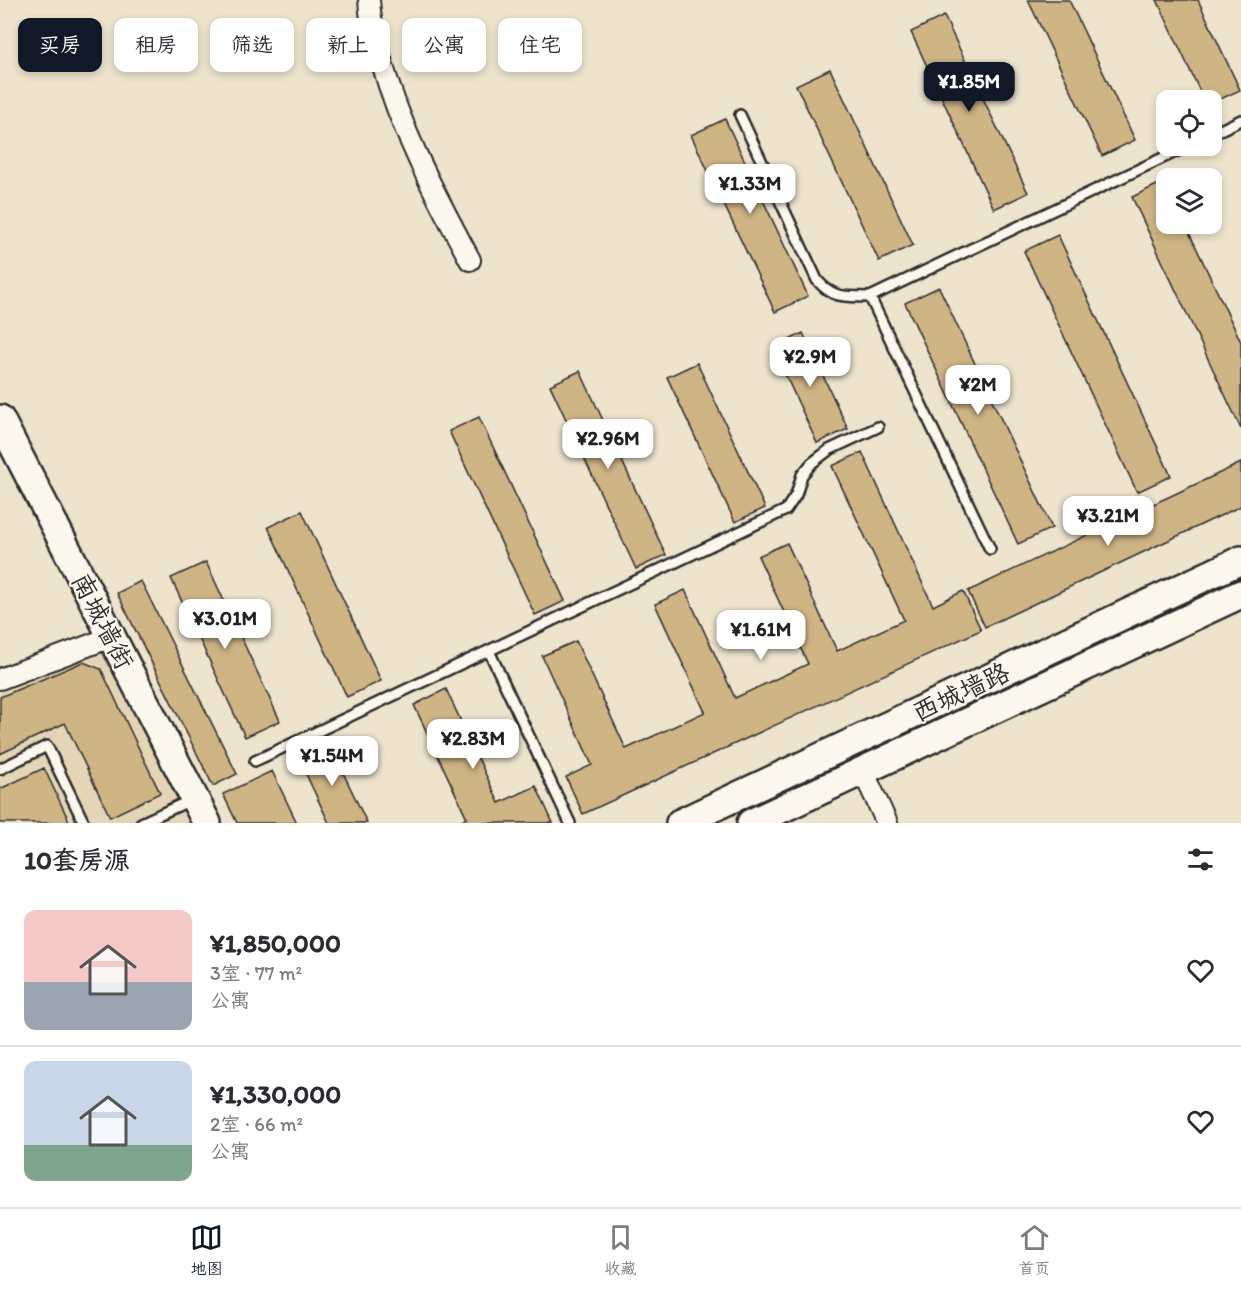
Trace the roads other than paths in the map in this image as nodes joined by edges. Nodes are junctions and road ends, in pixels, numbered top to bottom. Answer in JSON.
{"nodes":[{"id":1,"x":369,"y":0,"type":"edge"},
{"id":2,"x":740,"y":115,"type":"dead end"},
{"id":3,"x":1241,"y":120,"type":"edge"},
{"id":4,"x":1222,"y":129,"type":"edge"},
{"id":5,"x":1167,"y":156,"type":"edge"},
{"id":6,"x":470,"y":260,"type":"dead end"},
{"id":7,"x":870,"y":297,"type":"junction"},
{"id":8,"x":0,"y":419,"type":"edge"},
{"id":9,"x":878,"y":427,"type":"dead end"},
{"id":10,"x":990,"y":549,"type":"dead end"},
{"id":11,"x":1241,"y":560,"type":"edge"},
{"id":12,"x":1241,"y":594,"type":"edge"},
{"id":13,"x":111,"y":637,"type":"junction"},
{"id":14,"x":489,"y":651,"type":"junction"},
{"id":15,"x":0,"y":679,"type":"edge"},
{"id":16,"x":255,"y":760,"type":"dead end"},
{"id":17,"x":0,"y":768,"type":"edge"},
{"id":18,"x":863,"y":771,"type":"junction"},
{"id":19,"x":194,"y":798,"type":"junction"},
{"id":20,"x":84,"y":823,"type":"edge"},
{"id":21,"x":141,"y":823,"type":"edge"},
{"id":22,"x":207,"y":823,"type":"edge"},
{"id":23,"x":570,"y":823,"type":"edge"},
{"id":24,"x":680,"y":823,"type":"edge"},
{"id":25,"x":752,"y":823,"type":"edge"},
{"id":26,"x":887,"y":823,"type":"edge"}],
"edges":[{"from":1,"to":6,"type":"street"},
{"from":2,"to":7,"type":"lane"},
{"from":3,"to":4,"type":"lane"},
{"from":5,"to":7,"type":"lane"},
{"from":7,"to":10,"type":"lane"},
{"from":8,"to":13,"type":"main road","name":"南城墙街"},
{"from":9,"to":14,"type":"lane"},
{"from":11,"to":24,"type":"main road","name":"西城墙路"},
{"from":12,"to":18,"type":"main road","name":"西城墙路"},
{"from":13,"to":15,"type":"street"},
{"from":13,"to":19,"type":"main road","name":"南城墙街"},
{"from":14,"to":16,"type":"lane"},
{"from":14,"to":23,"type":"lane"},
{"from":17,"to":20,"type":"lane"},
{"from":18,"to":25,"type":"main road","name":"西城墙路"},
{"from":18,"to":26,"type":"street"},
{"from":19,"to":21,"type":"lane"},
{"from":19,"to":22,"type":"main road","name":"南城墙街"}]}
